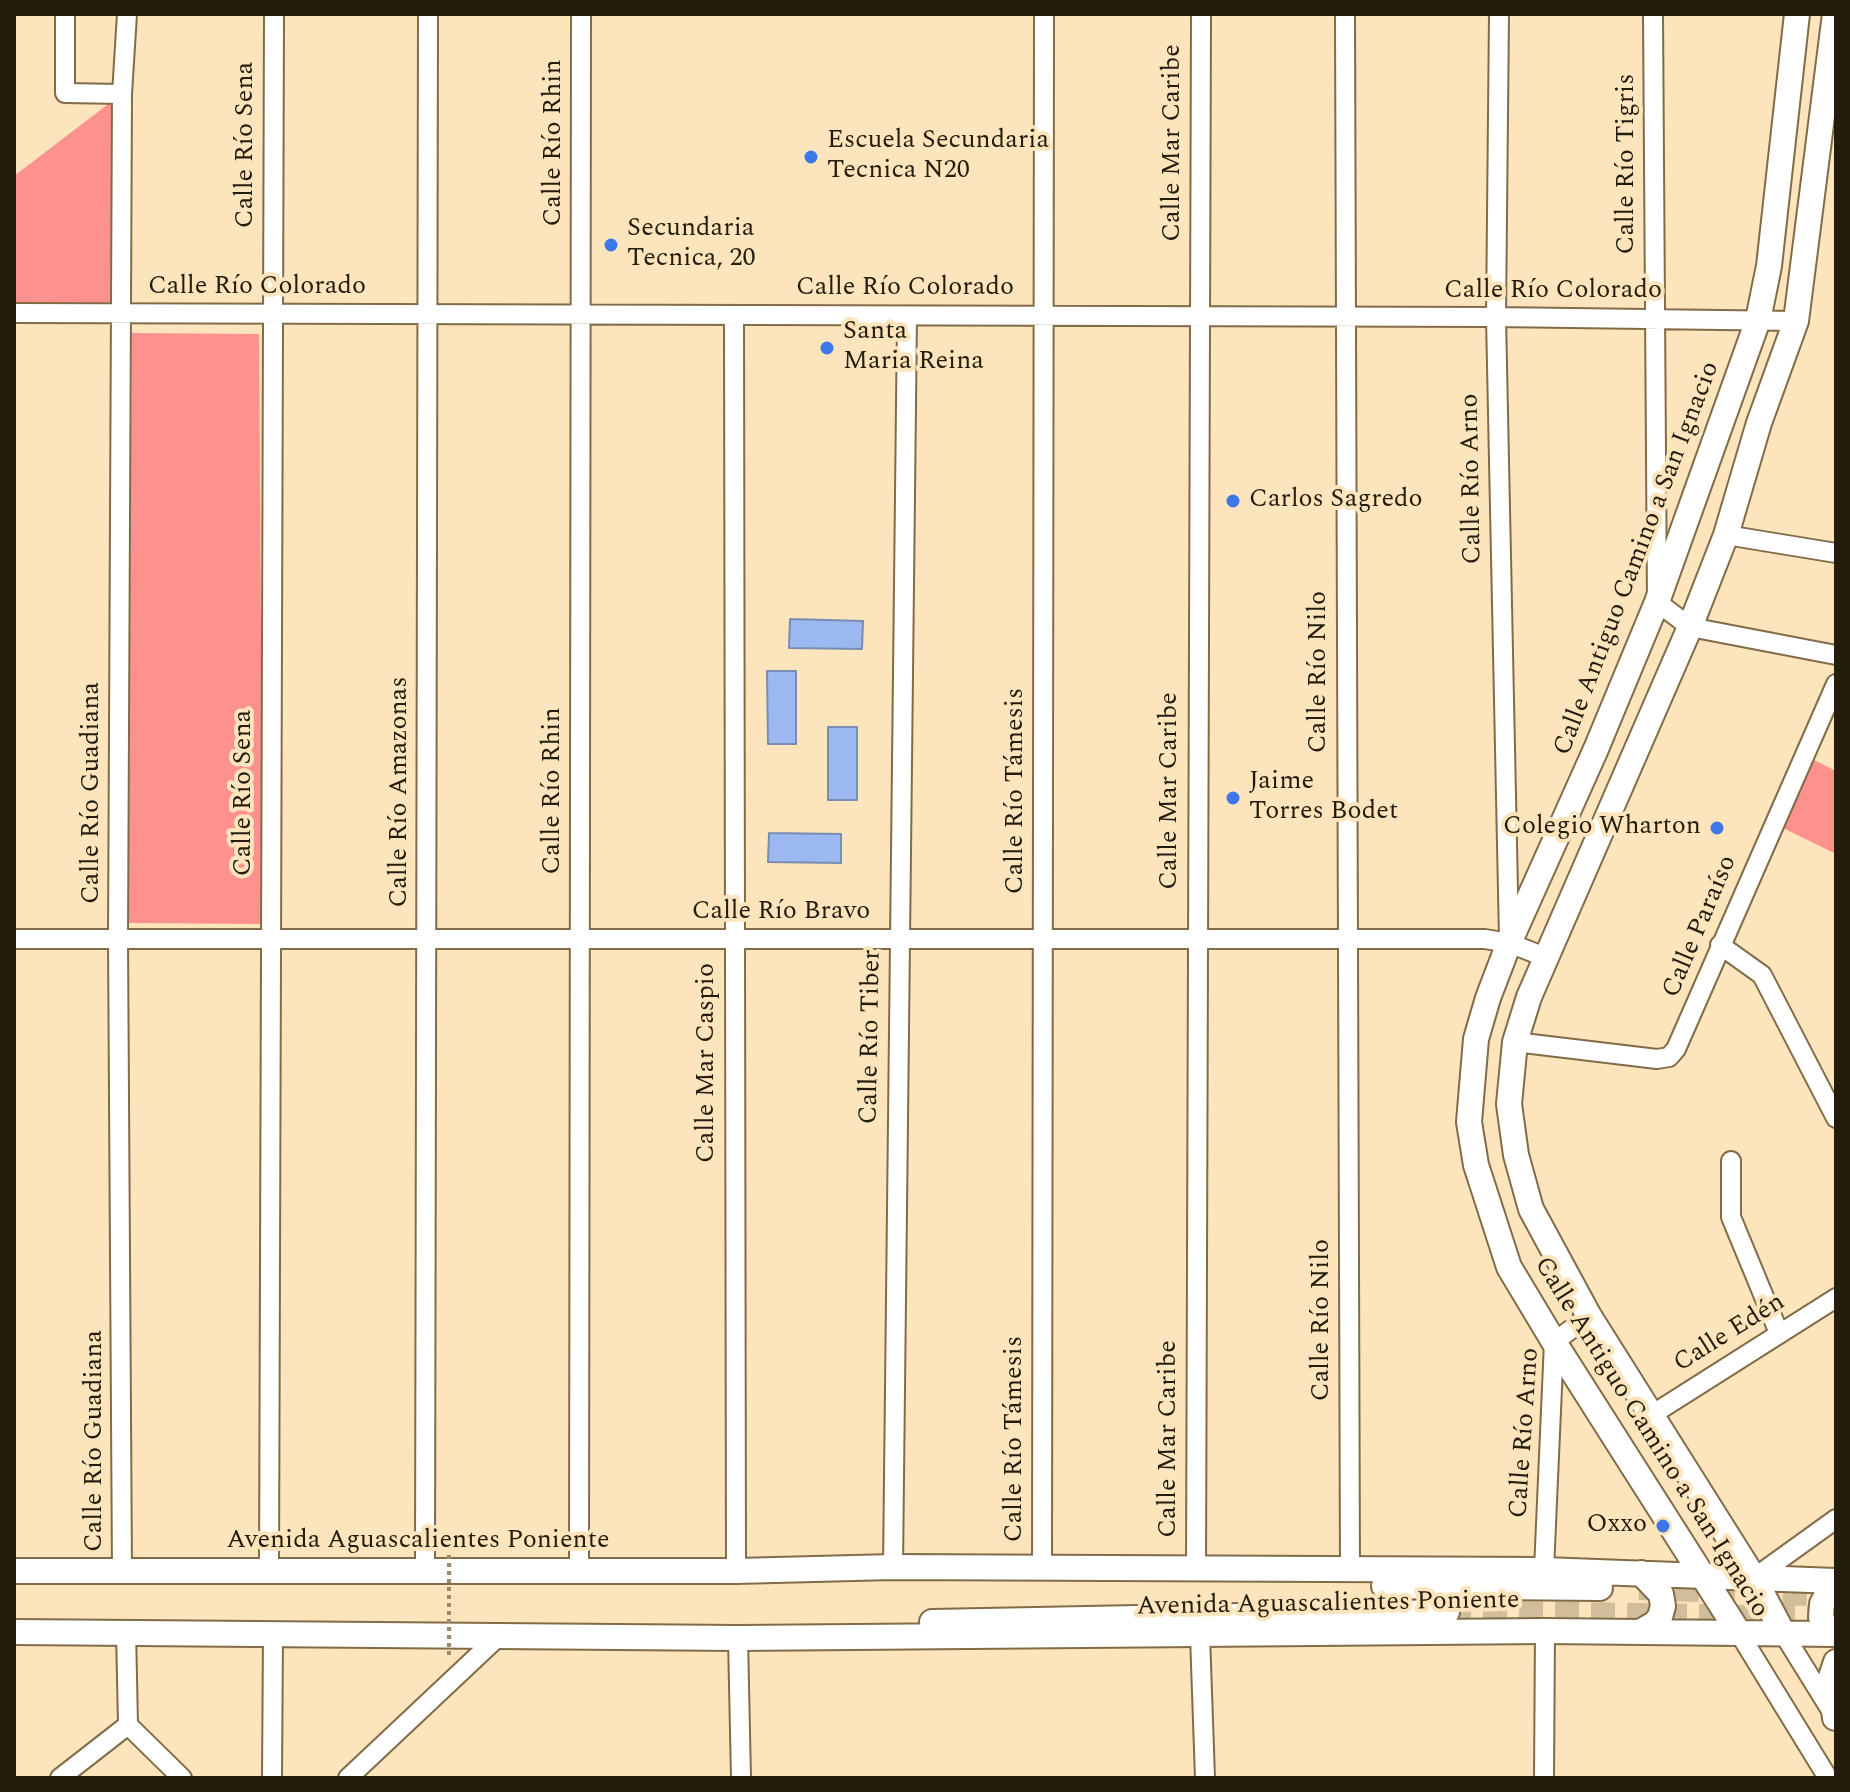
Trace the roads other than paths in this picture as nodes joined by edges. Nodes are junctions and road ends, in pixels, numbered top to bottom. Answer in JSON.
{"nodes":[{"id":1,"x":65,"y":14,"type":"edge"},
{"id":2,"x":127,"y":14,"type":"edge"},
{"id":3,"x":274,"y":14,"type":"edge"},
{"id":4,"x":428,"y":14,"type":"edge"},
{"id":5,"x":581,"y":14,"type":"edge"},
{"id":6,"x":1044,"y":14,"type":"edge"},
{"id":7,"x":1201,"y":14,"type":"edge"},
{"id":8,"x":1345,"y":14,"type":"edge"},
{"id":9,"x":1499,"y":14,"type":"edge"},
{"id":10,"x":1653,"y":14,"type":"edge"},
{"id":11,"x":1797,"y":14,"type":"edge"},
{"id":12,"x":1835,"y":14,"type":"edge"},
{"id":13,"x":1832,"y":66,"type":"edge"},
{"id":14,"x":122,"y":94,"type":"junction"},
{"id":15,"x":14,"y":313,"type":"edge"},
{"id":16,"x":121,"y":314,"type":"junction"},
{"id":17,"x":272,"y":314,"type":"junction"},
{"id":18,"x":427,"y":314,"type":"junction"},
{"id":19,"x":581,"y":315,"type":"junction"},
{"id":20,"x":734,"y":315,"type":"junction"},
{"id":21,"x":907,"y":316,"type":"junction"},
{"id":22,"x":1044,"y":316,"type":"junction"},
{"id":23,"x":1199,"y":316,"type":"junction"},
{"id":24,"x":1345,"y":317,"type":"junction"},
{"id":25,"x":1496,"y":317,"type":"junction"},
{"id":26,"x":1654,"y":318,"type":"junction"},
{"id":27,"x":1758,"y":320,"type":"junction"},
{"id":28,"x":1796,"y":321,"type":"junction"},
{"id":29,"x":1726,"y":535,"type":"junction"},
{"id":30,"x":1836,"y":553,"type":"edge"},
{"id":31,"x":1657,"y":602,"type":"junction"},
{"id":32,"x":1690,"y":627,"type":"junction"},
{"id":33,"x":1836,"y":655,"type":"edge"},
{"id":34,"x":1836,"y":684,"type":"edge"},
{"id":35,"x":14,"y":939,"type":"edge"},
{"id":36,"x":118,"y":939,"type":"junction"},
{"id":37,"x":270,"y":939,"type":"junction"},
{"id":38,"x":427,"y":939,"type":"junction"},
{"id":39,"x":580,"y":939,"type":"junction"},
{"id":40,"x":734,"y":939,"type":"junction"},
{"id":41,"x":899,"y":939,"type":"junction"},
{"id":42,"x":1347,"y":939,"type":"junction"},
{"id":43,"x":1043,"y":940,"type":"junction"},
{"id":44,"x":1196,"y":940,"type":"junction"},
{"id":45,"x":1509,"y":943,"type":"junction"},
{"id":46,"x":1720,"y":945,"type":"junction"},
{"id":47,"x":1545,"y":957,"type":"junction"},
{"id":48,"x":1515,"y":1042,"type":"junction"},
{"id":49,"x":1836,"y":1118,"type":"edge"},
{"id":50,"x":1731,"y":1161,"type":"dead end"},
{"id":51,"x":1836,"y":1298,"type":"edge"},
{"id":52,"x":1589,"y":1316,"type":"junction"},
{"id":53,"x":1779,"y":1333,"type":"junction"},
{"id":54,"x":1554,"y":1342,"type":"junction"},
{"id":55,"x":1653,"y":1414,"type":"junction"},
{"id":56,"x":1836,"y":1519,"type":"edge"},
{"id":57,"x":893,"y":1567,"type":"junction"},
{"id":58,"x":1042,"y":1568,"type":"junction"},
{"id":59,"x":1196,"y":1568,"type":"junction"},
{"id":60,"x":579,"y":1569,"type":"junction"},
{"id":61,"x":822,"y":1569,"type":"junction"},
{"id":62,"x":1350,"y":1569,"type":"junction"},
{"id":63,"x":425,"y":1570,"type":"junction"},
{"id":64,"x":1544,"y":1570,"type":"junction"},
{"id":65,"x":14,"y":1571,"type":"edge"},
{"id":66,"x":122,"y":1571,"type":"junction"},
{"id":67,"x":736,"y":1571,"type":"junction"},
{"id":68,"x":269,"y":1572,"type":"junction"},
{"id":69,"x":1703,"y":1576,"type":"junction"},
{"id":70,"x":1754,"y":1578,"type":"junction"},
{"id":71,"x":1640,"y":1581,"type":"junction"},
{"id":72,"x":1835,"y":1581,"type":"edge"},
{"id":73,"x":1447,"y":1612,"type":"tunnel mouth"},
{"id":74,"x":126,"y":1631,"type":"junction"},
{"id":75,"x":1545,"y":1631,"type":"junction"},
{"id":76,"x":14,"y":1632,"type":"edge"},
{"id":77,"x":1640,"y":1632,"type":"junction"},
{"id":78,"x":1739,"y":1633,"type":"junction"},
{"id":79,"x":1783,"y":1633,"type":"junction"},
{"id":80,"x":273,"y":1634,"type":"junction"},
{"id":81,"x":1832,"y":1634,"type":"edge"},
{"id":82,"x":500,"y":1635,"type":"junction"},
{"id":83,"x":1200,"y":1635,"type":"junction"},
{"id":84,"x":738,"y":1638,"type":"junction"},
{"id":85,"x":821,"y":1638,"type":"junction"},
{"id":86,"x":1836,"y":1662,"type":"edge"},
{"id":87,"x":1835,"y":1719,"type":"edge"},
{"id":88,"x":128,"y":1725,"type":"junction"},
{"id":89,"x":60,"y":1778,"type":"edge"},
{"id":90,"x":182,"y":1778,"type":"edge"},
{"id":91,"x":272,"y":1778,"type":"edge"},
{"id":92,"x":348,"y":1778,"type":"edge"},
{"id":93,"x":741,"y":1778,"type":"edge"},
{"id":94,"x":1205,"y":1778,"type":"edge"},
{"id":95,"x":1544,"y":1778,"type":"edge"},
{"id":96,"x":1828,"y":1778,"type":"edge"}],
"edges":[{"from":1,"to":14,"type":"street"},
{"from":2,"to":14,"type":"street","name":"Calle Río Guadiana"},
{"from":3,"to":17,"type":"street","name":"Calle Río Sena"},
{"from":4,"to":18,"type":"street","name":"Calle Río Amazonas"},
{"from":5,"to":19,"type":"street","name":"Calle Río Rhin"},
{"from":6,"to":22,"type":"street","name":"Calle Río Támesis"},
{"from":7,"to":23,"type":"street","name":"Calle Mar Caribe"},
{"from":8,"to":24,"type":"street","name":"Calle Río Nilo"},
{"from":9,"to":25,"type":"street","name":"Calle Río Arno"},
{"from":10,"to":26,"type":"street","name":"Calle Río Tigris"},
{"from":11,"to":27,"type":"main road","name":"Calle Antiguo Camino a San Ignacio"},
{"from":12,"to":13,"type":"main road","name":"Calle Antiguo Camino a San Ignacio"},
{"from":13,"to":28,"type":"main road","name":"Calle Antiguo Camino a San Ignacio"},
{"from":14,"to":16,"type":"street","name":"Calle Río Guadiana"},
{"from":15,"to":16,"type":"street","name":"Calle Río Colorado"},
{"from":16,"to":17,"type":"street","name":"Calle Río Colorado"},
{"from":16,"to":36,"type":"street","name":"Calle Río Guadiana"},
{"from":17,"to":18,"type":"street","name":"Calle Río Colorado"},
{"from":17,"to":37,"type":"street","name":"Calle Río Sena"},
{"from":18,"to":19,"type":"street","name":"Calle Río Colorado"},
{"from":18,"to":38,"type":"street","name":"Calle Río Amazonas"},
{"from":19,"to":20,"type":"street","name":"Calle Río Colorado"},
{"from":19,"to":39,"type":"street","name":"Calle Río Rhin"},
{"from":20,"to":21,"type":"street","name":"Calle Río Colorado"},
{"from":20,"to":40,"type":"street","name":"Calle Mar Caspio"},
{"from":21,"to":22,"type":"street","name":"Calle Río Colorado"},
{"from":21,"to":41,"type":"street","name":"Calle Río Tiber"},
{"from":22,"to":23,"type":"street","name":"Calle Río Colorado"},
{"from":22,"to":43,"type":"street","name":"Calle Río Támesis"},
{"from":23,"to":24,"type":"street","name":"Calle Río Colorado"},
{"from":23,"to":44,"type":"street","name":"Calle Mar Caribe"},
{"from":24,"to":25,"type":"street","name":"Calle Río Colorado"},
{"from":24,"to":42,"type":"street","name":"Calle Río Nilo"},
{"from":25,"to":26,"type":"street","name":"Calle Río Colorado"},
{"from":25,"to":45,"type":"street","name":"Calle Río Arno"},
{"from":26,"to":27,"type":"street","name":"Calle Río Colorado"},
{"from":26,"to":31,"type":"street","name":"Calle Río Tigris"},
{"from":27,"to":28,"type":"street","name":"Calle Río Colorado"},
{"from":27,"to":31,"type":"main road","name":"Calle Antiguo Camino a San Ignacio"},
{"from":28,"to":29,"type":"main road","name":"Calle Antiguo Camino a San Ignacio"},
{"from":29,"to":30,"type":"street"},
{"from":29,"to":32,"type":"main road","name":"Calle Antiguo Camino a San Ignacio"},
{"from":31,"to":32,"type":"street"},
{"from":31,"to":45,"type":"main road","name":"Calle Antiguo Camino a San Ignacio"},
{"from":32,"to":33,"type":"street"},
{"from":32,"to":47,"type":"main road","name":"Calle Antiguo Camino a San Ignacio"},
{"from":34,"to":46,"type":"street","name":"Calle Paraíso"},
{"from":35,"to":36,"type":"street","name":"Calle Río Bravo"},
{"from":36,"to":37,"type":"street","name":"Calle Río Bravo"},
{"from":36,"to":66,"type":"street","name":"Calle Río Guadiana"},
{"from":37,"to":38,"type":"street","name":"Calle Río Bravo"},
{"from":37,"to":68,"type":"street","name":"Calle Río Sena"},
{"from":38,"to":39,"type":"street","name":"Calle Río Bravo"},
{"from":38,"to":63,"type":"street","name":"Calle Río Amazonas"},
{"from":39,"to":40,"type":"street","name":"Calle Río Bravo"},
{"from":39,"to":60,"type":"street","name":"Calle Río Rhin"},
{"from":40,"to":41,"type":"street","name":"Calle Río Bravo"},
{"from":40,"to":67,"type":"street","name":"Calle Mar Caspio"},
{"from":41,"to":43,"type":"street","name":"Calle Río Bravo"},
{"from":41,"to":57,"type":"street","name":"Calle Río Tiber"},
{"from":42,"to":44,"type":"street","name":"Calle Río Bravo"},
{"from":42,"to":45,"type":"street","name":"Calle Río Bravo"},
{"from":42,"to":62,"type":"street","name":"Calle Río Nilo"},
{"from":43,"to":44,"type":"street","name":"Calle Río Bravo"},
{"from":43,"to":58,"type":"street","name":"Calle Río Támesis"},
{"from":44,"to":59,"type":"street","name":"Calle Mar Caribe"},
{"from":45,"to":47,"type":"street","name":"Calle Río Bravo"},
{"from":45,"to":54,"type":"main road","name":"Calle Antiguo Camino a San Ignacio"},
{"from":46,"to":48,"type":"street","name":"Calle Paraíso"},
{"from":46,"to":49,"type":"street"},
{"from":47,"to":48,"type":"main road","name":"Calle Antiguo Camino a San Ignacio"},
{"from":48,"to":52,"type":"main road","name":"Calle Antiguo Camino a San Ignacio"},
{"from":50,"to":53,"type":"street"},
{"from":51,"to":53,"type":"street","name":"Calle Edén"},
{"from":52,"to":54,"type":"street","name":"Calle Río Arno"},
{"from":52,"to":55,"type":"main road","name":"Calle Antiguo Camino a San Ignacio"},
{"from":53,"to":55,"type":"street","name":"Calle Edén"},
{"from":54,"to":64,"type":"street","name":"Calle Río Arno"},
{"from":54,"to":69,"type":"main road","name":"Calle Antiguo Camino a San Ignacio"},
{"from":55,"to":70,"type":"main road","name":"Calle Antiguo Camino a San Ignacio"},
{"from":56,"to":70,"type":"street"},
{"from":57,"to":58,"type":"main road","name":"Avenida Aguascalientes Poniente"},
{"from":57,"to":61,"type":"main road","name":"Avenida Aguascalientes Poniente"},
{"from":58,"to":59,"type":"main road","name":"Avenida Aguascalientes Poniente"},
{"from":59,"to":62,"type":"main road","name":"Avenida Aguascalientes Poniente"},
{"from":60,"to":63,"type":"main road","name":"Avenida Aguascalientes Poniente"},
{"from":60,"to":67,"type":"main road","name":"Avenida Aguascalientes Poniente"},
{"from":61,"to":67,"type":"main road","name":"Avenida Aguascalientes Poniente"},
{"from":61,"to":71,"type":"main road","name":"Avenida Aguascalientes Poniente"},
{"from":62,"to":64,"type":"main road","name":"Avenida Aguascalientes Poniente"},
{"from":63,"to":68,"type":"main road","name":"Avenida Aguascalientes Poniente"},
{"from":64,"to":71,"type":"main road","name":"Avenida Aguascalientes Poniente"},
{"from":65,"to":66,"type":"main road","name":"Avenida Aguascalientes Poniente"},
{"from":66,"to":68,"type":"main road","name":"Avenida Aguascalientes Poniente"},
{"from":69,"to":70,"type":"main road","name":"Avenida Aguascalientes Poniente"},
{"from":69,"to":71,"type":"main road","name":"Avenida Aguascalientes Poniente"},
{"from":69,"to":78,"type":"main road","name":"Calle Antiguo Camino a San Ignacio"},
{"from":70,"to":72,"type":"main road","name":"Avenida Aguascalientes Poniente"},
{"from":70,"to":79,"type":"main road","name":"Calle Antiguo Camino a San Ignacio"},
{"from":71,"to":77,"type":"main road"},
{"from":72,"to":81,"type":"main road"},
{"from":73,"to":85,"type":"main road","name":"Avenida Aguascalientes Poniente"},
{"from":74,"to":76,"type":"main road","name":"Avenida Aguascalientes Poniente"},
{"from":74,"to":80,"type":"main road","name":"Avenida Aguascalientes Poniente"},
{"from":74,"to":88,"type":"street"},
{"from":75,"to":77,"type":"main road","name":"Avenida Aguascalientes Poniente"},
{"from":75,"to":83,"type":"main road","name":"Avenida Aguascalientes Poniente"},
{"from":75,"to":95,"type":"street"},
{"from":77,"to":78,"type":"main road","name":"Avenida Aguascalientes Poniente"},
{"from":78,"to":79,"type":"main road","name":"Avenida Aguascalientes Poniente"},
{"from":78,"to":96,"type":"street","name":"Calle Antiguo Camino a San Ignacio"},
{"from":79,"to":81,"type":"main road","name":"Avenida Aguascalientes Poniente"},
{"from":79,"to":87,"type":"street","name":"Calle Antiguo Camino a San Ignacio"},
{"from":80,"to":82,"type":"main road","name":"Avenida Aguascalientes Poniente"},
{"from":80,"to":91,"type":"street"},
{"from":82,"to":84,"type":"main road","name":"Avenida Aguascalientes Poniente"},
{"from":82,"to":92,"type":"street"},
{"from":83,"to":85,"type":"main road","name":"Avenida Aguascalientes Poniente"},
{"from":83,"to":94,"type":"street"},
{"from":84,"to":85,"type":"main road","name":"Avenida Aguascalientes Poniente"},
{"from":84,"to":93,"type":"street"},
{"from":86,"to":87,"type":"main road"},
{"from":88,"to":89,"type":"street"},
{"from":88,"to":90,"type":"street"}]}
